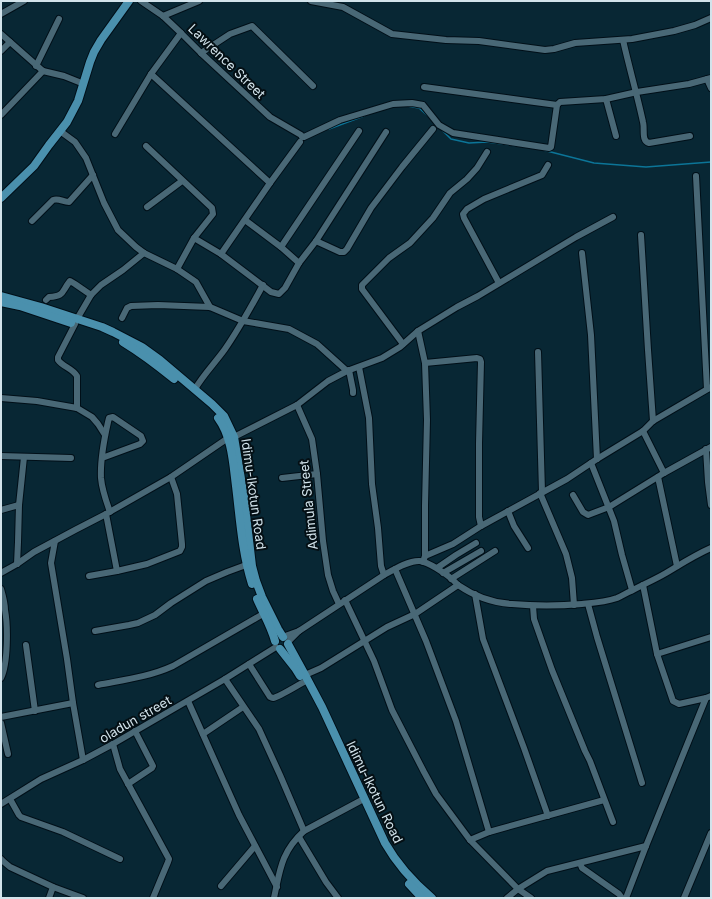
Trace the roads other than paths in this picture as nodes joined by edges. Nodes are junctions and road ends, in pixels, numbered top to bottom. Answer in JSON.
{"nodes":[{"id":1,"x":24,"y":1,"type":"edge"},
{"id":2,"x":123,"y":1,"type":"edge"},
{"id":3,"x":129,"y":1,"type":"edge"},
{"id":4,"x":141,"y":1,"type":"edge"},
{"id":5,"x":199,"y":1,"type":"edge"},
{"id":6,"x":311,"y":1,"type":"edge"},
{"id":7,"x":1,"y":14,"type":"edge"},
{"id":8,"x":163,"y":16,"type":"junction"},
{"id":9,"x":711,"y":18,"type":"edge"},
{"id":10,"x":59,"y":19,"type":"dead end"},
{"id":11,"x":181,"y":33,"type":"junction"},
{"id":12,"x":1,"y":34,"type":"edge"},
{"id":13,"x":623,"y":40,"type":"junction"},
{"id":14,"x":10,"y":42,"type":"junction"},
{"id":15,"x":1,"y":52,"type":"edge"},
{"id":16,"x":200,"y":53,"type":"junction"},
{"id":17,"x":36,"y":66,"type":"junction"},
{"id":18,"x":43,"y":71,"type":"junction"},
{"id":19,"x":151,"y":74,"type":"junction"},
{"id":20,"x":709,"y":78,"type":"edge"},
{"id":21,"x":79,"y":82,"type":"junction"},
{"id":22,"x":312,"y":86,"type":"dead end"},
{"id":23,"x":424,"y":87,"type":"dead end"},
{"id":24,"x":711,"y":88,"type":"edge"},
{"id":25,"x":637,"y":92,"type":"junction"},
{"id":26,"x":606,"y":99,"type":"junction"},
{"id":27,"x":557,"y":105,"type":"junction"},
{"id":28,"x":1,"y":115,"type":"edge"},
{"id":29,"x":433,"y":129,"type":"dead end"},
{"id":30,"x":60,"y":131,"type":"junction"},
{"id":31,"x":359,"y":131,"type":"dead end"},
{"id":32,"x":386,"y":132,"type":"dead end"},
{"id":33,"x":115,"y":134,"type":"dead end"},
{"id":34,"x":616,"y":136,"type":"dead end"},
{"id":35,"x":690,"y":136,"type":"dead end"},
{"id":36,"x":300,"y":142,"type":"dead end"},
{"id":37,"x":146,"y":146,"type":"dead end"},
{"id":38,"x":487,"y":152,"type":"dead end"},
{"id":39,"x":548,"y":165,"type":"dead end"},
{"id":40,"x":93,"y":175,"type":"junction"},
{"id":41,"x":696,"y":176,"type":"dead end"},
{"id":42,"x":182,"y":181,"type":"junction"},
{"id":43,"x":270,"y":183,"type":"junction"},
{"id":44,"x":1,"y":192,"type":"edge"},
{"id":45,"x":1,"y":198,"type":"edge"},
{"id":46,"x":147,"y":207,"type":"dead end"},
{"id":47,"x":613,"y":216,"type":"dead end"},
{"id":48,"x":245,"y":220,"type":"junction"},
{"id":49,"x":32,"y":221,"type":"dead end"},
{"id":50,"x":641,"y":235,"type":"dead end"},
{"id":51,"x":194,"y":238,"type":"junction"},
{"id":52,"x":316,"y":240,"type":"junction"},
{"id":53,"x":281,"y":247,"type":"junction"},
{"id":54,"x":582,"y":252,"type":"dead end"},
{"id":55,"x":144,"y":254,"type":"junction"},
{"id":56,"x":221,"y":254,"type":"junction"},
{"id":57,"x":299,"y":263,"type":"junction"},
{"id":58,"x":177,"y":269,"type":"junction"},
{"id":59,"x":499,"y":282,"type":"junction"},
{"id":60,"x":263,"y":285,"type":"junction"},
{"id":61,"x":91,"y":295,"type":"junction"},
{"id":62,"x":1,"y":296,"type":"edge"},
{"id":63,"x":46,"y":300,"type":"dead end"},
{"id":64,"x":1,"y":302,"type":"edge"},
{"id":65,"x":210,"y":306,"type":"junction"},
{"id":66,"x":122,"y":318,"type":"dead end"},
{"id":67,"x":244,"y":321,"type":"junction"},
{"id":68,"x":76,"y":322,"type":"junction"},
{"id":69,"x":418,"y":331,"type":"junction"},
{"id":70,"x":403,"y":344,"type":"junction"},
{"id":71,"x":538,"y":352,"type":"dead end"},
{"id":72,"x":425,"y":363,"type":"junction"},
{"id":73,"x":359,"y":367,"type":"junction"},
{"id":74,"x":348,"y":370,"type":"junction"},
{"id":75,"x":709,"y":388,"type":"edge"},
{"id":76,"x":195,"y":389,"type":"junction"},
{"id":77,"x":353,"y":393,"type":"dead end"},
{"id":78,"x":1,"y":398,"type":"edge"},
{"id":79,"x":297,"y":405,"type":"junction"},
{"id":80,"x":77,"y":408,"type":"junction"},
{"id":81,"x":653,"y":421,"type":"junction"},
{"id":82,"x":643,"y":431,"type":"junction"},
{"id":83,"x":105,"y":435,"type":"junction"},
{"id":84,"x":231,"y":438,"type":"junction"},
{"id":85,"x":709,"y":448,"type":"edge"},
{"id":86,"x":1,"y":456,"type":"edge"},
{"id":87,"x":24,"y":456,"type":"junction"},
{"id":88,"x":71,"y":458,"type":"dead end"},
{"id":89,"x":102,"y":458,"type":"junction"},
{"id":90,"x":597,"y":459,"type":"junction"},
{"id":91,"x":591,"y":463,"type":"junction"},
{"id":92,"x":317,"y":474,"type":"junction"},
{"id":93,"x":661,"y":475,"type":"junction"},
{"id":94,"x":171,"y":477,"type":"junction"},
{"id":95,"x":282,"y":478,"type":"dead end"},
{"id":96,"x":710,"y":482,"type":"edge"},
{"id":97,"x":541,"y":493,"type":"junction"},
{"id":98,"x":572,"y":495,"type":"dead end"},
{"id":99,"x":19,"y":505,"type":"junction"},
{"id":100,"x":711,"y":505,"type":"edge"},
{"id":101,"x":609,"y":507,"type":"junction"},
{"id":102,"x":1,"y":510,"type":"edge"},
{"id":103,"x":508,"y":511,"type":"junction"},
{"id":104,"x":108,"y":513,"type":"junction"},
{"id":105,"x":481,"y":526,"type":"junction"},
{"id":106,"x":55,"y":541,"type":"junction"},
{"id":107,"x":476,"y":543,"type":"dead end"},
{"id":108,"x":528,"y":548,"type":"dead end"},
{"id":109,"x":711,"y":548,"type":"edge"},
{"id":110,"x":481,"y":551,"type":"dead end"},
{"id":111,"x":495,"y":551,"type":"dead end"},
{"id":112,"x":424,"y":559,"type":"junction"},
{"id":113,"x":17,"y":564,"type":"junction"},
{"id":114,"x":246,"y":565,"type":"junction"},
{"id":115,"x":677,"y":566,"type":"junction"},
{"id":116,"x":436,"y":568,"type":"junction"},
{"id":117,"x":395,"y":569,"type":"junction"},
{"id":118,"x":117,"y":571,"type":"junction"},
{"id":119,"x":1,"y":573,"type":"edge"},
{"id":120,"x":443,"y":573,"type":"junction"},
{"id":121,"x":384,"y":575,"type":"junction"},
{"id":122,"x":89,"y":576,"type":"dead end"},
{"id":123,"x":451,"y":578,"type":"junction"},
{"id":124,"x":458,"y":585,"type":"junction"},
{"id":125,"x":643,"y":585,"type":"junction"},
{"id":126,"x":1,"y":589,"type":"edge"},
{"id":127,"x":632,"y":590,"type":"junction"},
{"id":128,"x":475,"y":594,"type":"junction"},
{"id":129,"x":345,"y":600,"type":"junction"},
{"id":130,"x":339,"y":604,"type":"junction"},
{"id":131,"x":588,"y":604,"type":"junction"},
{"id":132,"x":574,"y":605,"type":"junction"},
{"id":133,"x":533,"y":606,"type":"junction"},
{"id":134,"x":263,"y":614,"type":"junction"},
{"id":135,"x":414,"y":614,"type":"junction"},
{"id":136,"x":95,"y":631,"type":"dead end"},
{"id":137,"x":711,"y":637,"type":"edge"},
{"id":138,"x":286,"y":640,"type":"junction"},
{"id":139,"x":4,"y":641,"type":"edge"},
{"id":140,"x":364,"y":641,"type":"junction"},
{"id":141,"x":26,"y":645,"type":"dead end"},
{"id":142,"x":277,"y":646,"type":"junction"},
{"id":143,"x":657,"y":654,"type":"junction"},
{"id":144,"x":249,"y":664,"type":"junction"},
{"id":145,"x":1,"y":678,"type":"edge"},
{"id":146,"x":304,"y":678,"type":"junction"},
{"id":147,"x":225,"y":679,"type":"junction"},
{"id":148,"x":98,"y":685,"type":"dead end"},
{"id":149,"x":708,"y":697,"type":"edge"},
{"id":150,"x":188,"y":701,"type":"junction"},
{"id":151,"x":73,"y":703,"type":"junction"},
{"id":152,"x":244,"y":707,"type":"junction"},
{"id":153,"x":35,"y":711,"type":"junction"},
{"id":154,"x":1,"y":717,"type":"edge"},
{"id":155,"x":1,"y":723,"type":"edge"},
{"id":156,"x":135,"y":731,"type":"junction"},
{"id":157,"x":203,"y":734,"type":"junction"},
{"id":158,"x":113,"y":744,"type":"junction"},
{"id":159,"x":8,"y":754,"type":"dead end"},
{"id":160,"x":84,"y":760,"type":"junction"},
{"id":161,"x":642,"y":783,"type":"dead end"},
{"id":162,"x":128,"y":784,"type":"junction"},
{"id":163,"x":10,"y":799,"type":"junction"},
{"id":164,"x":604,"y":800,"type":"junction"},
{"id":165,"x":360,"y":802,"type":"junction"},
{"id":166,"x":1,"y":804,"type":"edge"},
{"id":167,"x":548,"y":816,"type":"junction"},
{"id":168,"x":613,"y":822,"type":"dead end"},
{"id":169,"x":304,"y":831,"type":"junction"},
{"id":170,"x":489,"y":832,"type":"junction"},
{"id":171,"x":711,"y":832,"type":"edge"},
{"id":172,"x":299,"y":837,"type":"junction"},
{"id":173,"x":470,"y":840,"type":"junction"},
{"id":174,"x":256,"y":846,"type":"junction"},
{"id":175,"x":646,"y":846,"type":"junction"},
{"id":176,"x":120,"y":859,"type":"dead end"},
{"id":177,"x":2,"y":861,"type":"edge"},
{"id":178,"x":580,"y":863,"type":"junction"},
{"id":179,"x":1,"y":870,"type":"edge"},
{"id":180,"x":220,"y":886,"type":"dead end"},
{"id":181,"x":53,"y":887,"type":"junction"},
{"id":182,"x":276,"y":887,"type":"junction"},
{"id":183,"x":518,"y":889,"type":"junction"},
{"id":184,"x":49,"y":898,"type":"edge"},
{"id":185,"x":83,"y":898,"type":"edge"},
{"id":186,"x":153,"y":898,"type":"edge"},
{"id":187,"x":274,"y":898,"type":"edge"},
{"id":188,"x":338,"y":898,"type":"edge"},
{"id":189,"x":422,"y":898,"type":"edge"},
{"id":190,"x":432,"y":898,"type":"edge"},
{"id":191,"x":507,"y":898,"type":"edge"},
{"id":192,"x":531,"y":898,"type":"edge"},
{"id":193,"x":622,"y":898,"type":"edge"},
{"id":194,"x":626,"y":898,"type":"edge"},
{"id":195,"x":684,"y":898,"type":"edge"}],
"edges":[{"from":1,"to":7,"type":"street"},
{"from":2,"to":21,"type":"main road"},
{"from":3,"to":30,"type":"main road"},
{"from":4,"to":8,"type":"street","name":"Lawrence Street"},
{"from":5,"to":8,"type":"street"},
{"from":6,"to":13,"type":"street"},
{"from":8,"to":11,"type":"street","name":"Lawrence Street"},
{"from":9,"to":13,"type":"street"},
{"from":10,"to":17,"type":"street"},
{"from":11,"to":16,"type":"street","name":"Lawrence Street"},
{"from":11,"to":19,"type":"street"},
{"from":12,"to":14,"type":"street"},
{"from":13,"to":25,"type":"street"},
{"from":14,"to":15,"type":"street"},
{"from":14,"to":17,"type":"street"},
{"from":16,"to":22,"type":"street"},
{"from":16,"to":27,"type":"street","name":"Lawrence Street"},
{"from":17,"to":18,"type":"street"},
{"from":18,"to":21,"type":"street"},
{"from":18,"to":28,"type":"street"},
{"from":19,"to":33,"type":"street"},
{"from":19,"to":43,"type":"street"},
{"from":20,"to":24,"type":"street"},
{"from":20,"to":25,"type":"street"},
{"from":21,"to":44,"type":"main road"},
{"from":23,"to":27,"type":"street"},
{"from":25,"to":26,"type":"street"},
{"from":25,"to":35,"type":"street"},
{"from":26,"to":27,"type":"street"},
{"from":26,"to":34,"type":"street"},
{"from":29,"to":52,"type":"street"},
{"from":30,"to":40,"type":"street"},
{"from":30,"to":45,"type":"main road"},
{"from":31,"to":53,"type":"street"},
{"from":32,"to":52,"type":"street"},
{"from":36,"to":43,"type":"street"},
{"from":37,"to":42,"type":"street"},
{"from":38,"to":70,"type":"street"},
{"from":39,"to":59,"type":"street"},
{"from":40,"to":49,"type":"street"},
{"from":40,"to":55,"type":"street"},
{"from":41,"to":75,"type":"street"},
{"from":42,"to":46,"type":"street"},
{"from":42,"to":51,"type":"street"},
{"from":43,"to":48,"type":"street"},
{"from":47,"to":59,"type":"street"},
{"from":48,"to":53,"type":"street"},
{"from":48,"to":56,"type":"street"},
{"from":50,"to":81,"type":"street"},
{"from":51,"to":56,"type":"street"},
{"from":51,"to":58,"type":"street"},
{"from":52,"to":57,"type":"street"},
{"from":53,"to":57,"type":"street"},
{"from":54,"to":90,"type":"street"},
{"from":55,"to":58,"type":"street"},
{"from":55,"to":61,"type":"street"},
{"from":56,"to":60,"type":"street"},
{"from":57,"to":60,"type":"street"},
{"from":58,"to":65,"type":"street"},
{"from":59,"to":69,"type":"street"},
{"from":60,"to":67,"type":"street"},
{"from":61,"to":63,"type":"street"},
{"from":61,"to":68,"type":"street"},
{"from":62,"to":68,"type":"main road","name":"Idimu-Ikotun Road"},
{"from":64,"to":68,"type":"main road","name":"Idimu-Ikotun Road"},
{"from":65,"to":66,"type":"street"},
{"from":65,"to":67,"type":"street"},
{"from":67,"to":74,"type":"street"},
{"from":67,"to":76,"type":"street"},
{"from":68,"to":76,"type":"main road","name":"Idimu-Ikotun Road"},
{"from":68,"to":80,"type":"street"},
{"from":68,"to":84,"type":"main road","name":"Idimu-Ikotun Road"},
{"from":69,"to":70,"type":"street"},
{"from":69,"to":72,"type":"street"},
{"from":70,"to":73,"type":"street"},
{"from":71,"to":97,"type":"street"},
{"from":72,"to":105,"type":"street"},
{"from":72,"to":112,"type":"street"},
{"from":73,"to":74,"type":"street"},
{"from":73,"to":121,"type":"street"},
{"from":74,"to":77,"type":"street"},
{"from":74,"to":79,"type":"street"},
{"from":75,"to":81,"type":"street"},
{"from":76,"to":84,"type":"main road","name":"Idimu-Ikotun Road"},
{"from":78,"to":80,"type":"street"},
{"from":79,"to":84,"type":"street"},
{"from":79,"to":92,"type":"street","name":"Adimula Street"},
{"from":80,"to":83,"type":"street"},
{"from":81,"to":82,"type":"street"},
{"from":82,"to":90,"type":"street"},
{"from":82,"to":93,"type":"street"},
{"from":83,"to":89,"type":"street"},
{"from":83,"to":89,"type":"street"},
{"from":84,"to":94,"type":"street"},
{"from":84,"to":114,"type":"main road","name":"Idimu-Ikotun Road"},
{"from":84,"to":138,"type":"main road","name":"Idimu-Ikotun Road"},
{"from":85,"to":93,"type":"street"},
{"from":85,"to":96,"type":"street"},
{"from":86,"to":87,"type":"street"},
{"from":87,"to":88,"type":"street"},
{"from":87,"to":99,"type":"street"},
{"from":89,"to":104,"type":"street"},
{"from":90,"to":91,"type":"street"},
{"from":91,"to":97,"type":"street"},
{"from":91,"to":101,"type":"street"},
{"from":92,"to":95,"type":"street"},
{"from":92,"to":130,"type":"street","name":"Adimula Street"},
{"from":93,"to":101,"type":"street"},
{"from":93,"to":115,"type":"street"},
{"from":94,"to":104,"type":"street"},
{"from":94,"to":118,"type":"street"},
{"from":96,"to":100,"type":"street"},
{"from":97,"to":103,"type":"street"},
{"from":97,"to":132,"type":"street"},
{"from":98,"to":101,"type":"street"},
{"from":99,"to":102,"type":"street"},
{"from":99,"to":113,"type":"street"},
{"from":101,"to":127,"type":"street"},
{"from":103,"to":105,"type":"street"},
{"from":103,"to":108,"type":"street"},
{"from":104,"to":106,"type":"street"},
{"from":104,"to":118,"type":"street"},
{"from":105,"to":112,"type":"street"},
{"from":106,"to":113,"type":"street"},
{"from":106,"to":151,"type":"street"},
{"from":107,"to":116,"type":"street"},
{"from":109,"to":115,"type":"street"},
{"from":110,"to":120,"type":"street"},
{"from":111,"to":123,"type":"street"},
{"from":112,"to":116,"type":"street"},
{"from":112,"to":117,"type":"street"},
{"from":113,"to":119,"type":"street"},
{"from":114,"to":134,"type":"main road","name":"Idimu-Ikotun Road"},
{"from":114,"to":136,"type":"street"},
{"from":115,"to":125,"type":"street"},
{"from":116,"to":120,"type":"street"},
{"from":117,"to":121,"type":"street"},
{"from":117,"to":135,"type":"street"},
{"from":118,"to":122,"type":"street"},
{"from":120,"to":123,"type":"street"},
{"from":121,"to":129,"type":"street"},
{"from":123,"to":124,"type":"street"},
{"from":124,"to":128,"type":"street"},
{"from":124,"to":135,"type":"street"},
{"from":125,"to":127,"type":"street"},
{"from":125,"to":143,"type":"street"},
{"from":126,"to":139,"type":"street"},
{"from":127,"to":131,"type":"street"},
{"from":128,"to":133,"type":"street"},
{"from":128,"to":167,"type":"street"},
{"from":129,"to":130,"type":"street"},
{"from":129,"to":140,"type":"street"},
{"from":130,"to":138,"type":"street"},
{"from":131,"to":132,"type":"street"},
{"from":131,"to":161,"type":"street"},
{"from":132,"to":133,"type":"street"},
{"from":133,"to":164,"type":"street"},
{"from":134,"to":142,"type":"main road","name":"Idimu-Ikotun Road"},
{"from":134,"to":148,"type":"street"},
{"from":135,"to":140,"type":"street"},
{"from":135,"to":170,"type":"street"},
{"from":137,"to":143,"type":"street"},
{"from":138,"to":142,"type":"main road"},
{"from":138,"to":142,"type":"main road"},
{"from":138,"to":146,"type":"main road","name":"Idimu-Ikotun Road"},
{"from":139,"to":145,"type":"street"},
{"from":140,"to":146,"type":"street"},
{"from":140,"to":173,"type":"street"},
{"from":141,"to":153,"type":"street"},
{"from":142,"to":144,"type":"street","name":"oladun street"},
{"from":142,"to":146,"type":"main road","name":"Idimu-Ikotun Road"},
{"from":143,"to":149,"type":"street"},
{"from":144,"to":146,"type":"street"},
{"from":144,"to":147,"type":"street","name":"oladun street"},
{"from":146,"to":165,"type":"main road"},
{"from":146,"to":190,"type":"main road","name":"Idimu-Ikotun Road"},
{"from":147,"to":150,"type":"street","name":"oladun street"},
{"from":147,"to":152,"type":"street"},
{"from":149,"to":175,"type":"street"},
{"from":150,"to":156,"type":"street","name":"oladun street"},
{"from":150,"to":157,"type":"street"},
{"from":151,"to":153,"type":"street"},
{"from":151,"to":160,"type":"street"},
{"from":152,"to":157,"type":"street"},
{"from":152,"to":169,"type":"street"},
{"from":153,"to":154,"type":"street"},
{"from":155,"to":159,"type":"street"},
{"from":156,"to":158,"type":"street","name":"oladun street"},
{"from":156,"to":162,"type":"street"},
{"from":157,"to":174,"type":"street"},
{"from":158,"to":160,"type":"street","name":"oladun street"},
{"from":158,"to":162,"type":"street"},
{"from":160,"to":163,"type":"street","name":"oladun street"},
{"from":162,"to":186,"type":"street"},
{"from":163,"to":166,"type":"street","name":"oladun street"},
{"from":163,"to":176,"type":"street"},
{"from":164,"to":167,"type":"street"},
{"from":164,"to":168,"type":"street"},
{"from":165,"to":169,"type":"street"},
{"from":165,"to":189,"type":"main road"},
{"from":167,"to":170,"type":"street"},
{"from":169,"to":172,"type":"street"},
{"from":170,"to":173,"type":"street"},
{"from":171,"to":195,"type":"street"},
{"from":172,"to":182,"type":"street"},
{"from":172,"to":188,"type":"street"},
{"from":173,"to":183,"type":"street"},
{"from":174,"to":180,"type":"street"},
{"from":174,"to":182,"type":"street"},
{"from":175,"to":178,"type":"street"},
{"from":175,"to":194,"type":"street"},
{"from":177,"to":179,"type":"street"},
{"from":177,"to":181,"type":"street"},
{"from":178,"to":183,"type":"street"},
{"from":178,"to":193,"type":"street"},
{"from":181,"to":184,"type":"street"},
{"from":181,"to":185,"type":"street"},
{"from":182,"to":187,"type":"street"},
{"from":183,"to":191,"type":"street"},
{"from":183,"to":192,"type":"street"}]}
